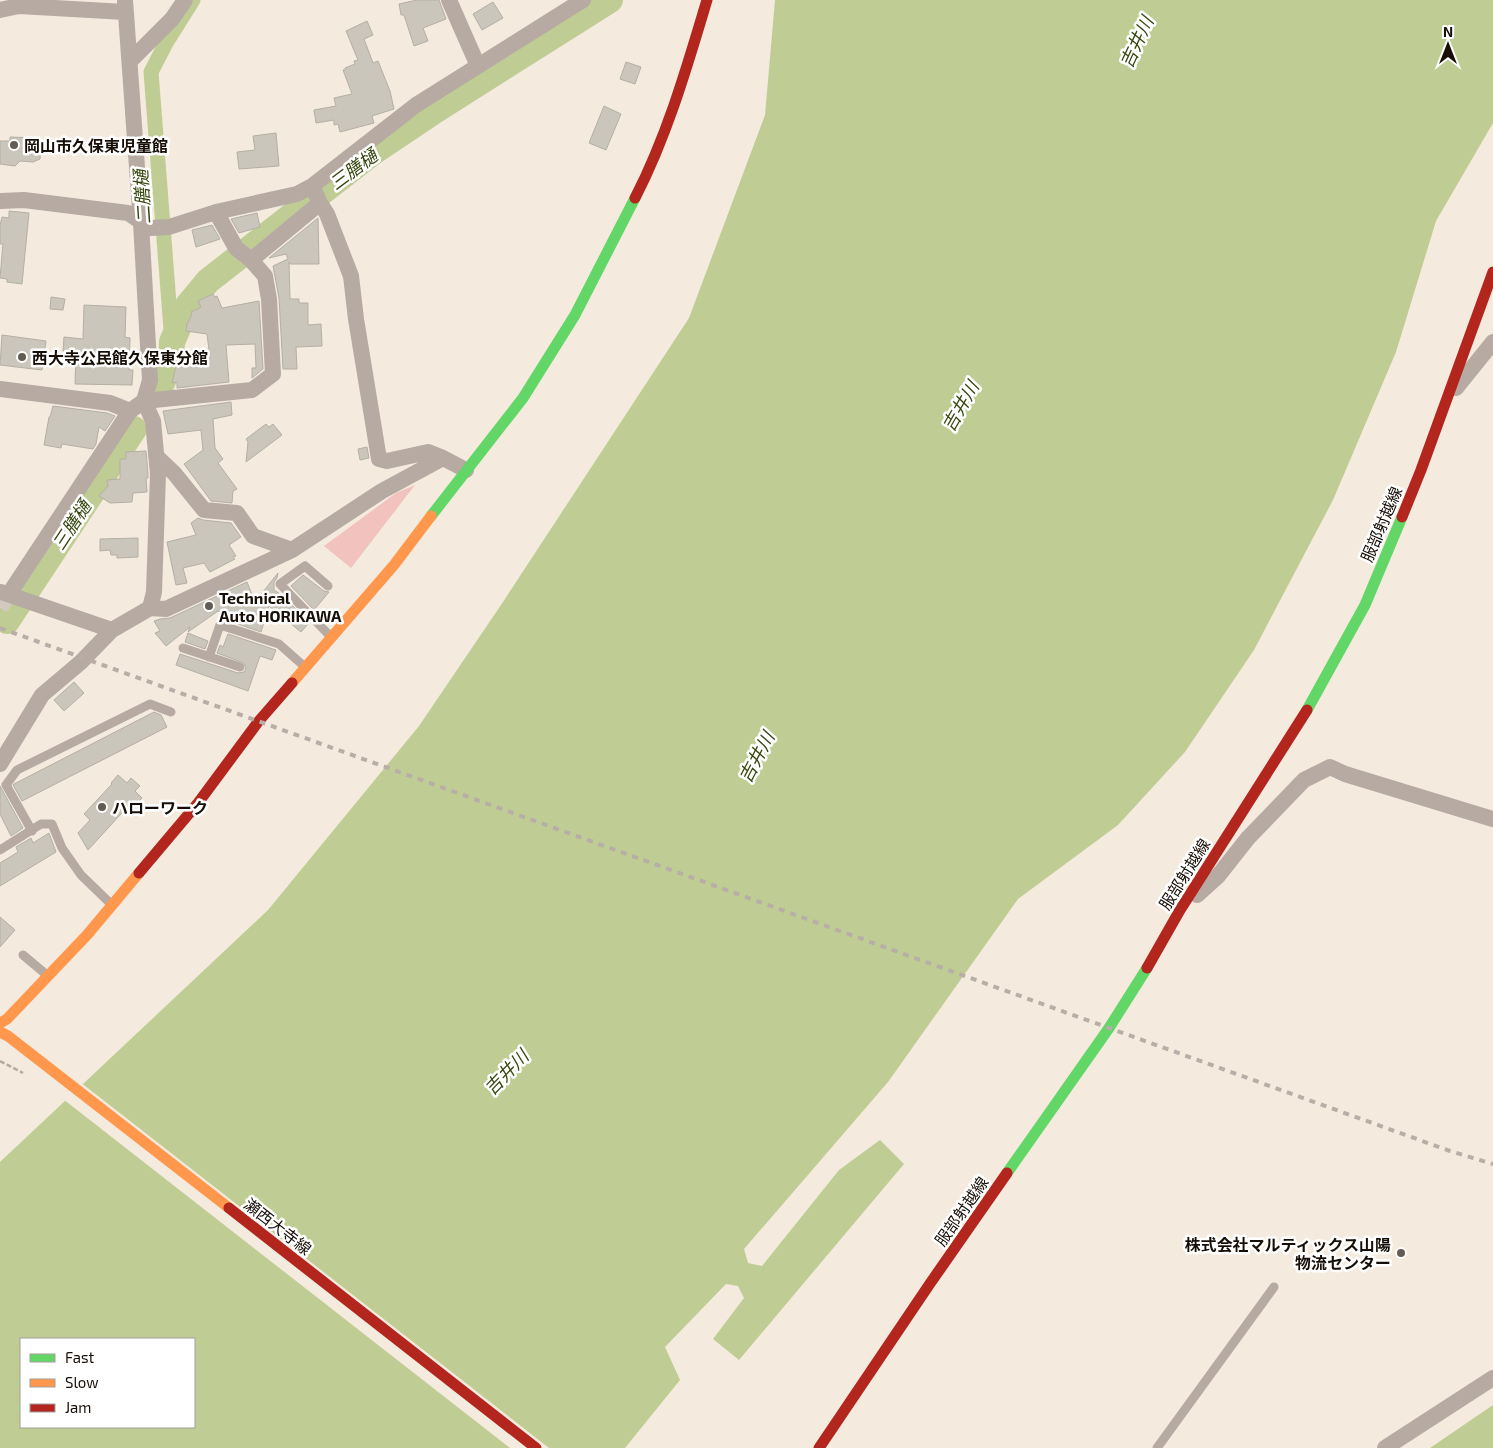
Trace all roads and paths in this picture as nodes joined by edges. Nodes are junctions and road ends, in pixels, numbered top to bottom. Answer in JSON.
{"nodes":[{"id":1,"x":185,"y":0,"type":"edge"},
{"id":2,"x":449,"y":0,"type":"edge"},
{"id":3,"x":583,"y":0,"type":"edge"},
{"id":4,"x":707,"y":0,"type":"edge"},
{"id":5,"x":125,"y":6,"type":"edge"},
{"id":6,"x":0,"y":10,"type":"edge"},
{"id":7,"x":130,"y":61,"type":"junction"},
{"id":8,"x":478,"y":66,"type":"junction"},
{"id":9,"x":312,"y":186,"type":"junction"},
{"id":10,"x":0,"y":201,"type":"edge"},
{"id":11,"x":320,"y":203,"type":"junction"},
{"id":12,"x":216,"y":212,"type":"junction"},
{"id":13,"x":146,"y":225,"type":"junction"},
{"id":14,"x":251,"y":260,"type":"junction"},
{"id":15,"x":1493,"y":272,"type":"edge"},
{"id":16,"x":1493,"y":342,"type":"edge"},
{"id":17,"x":0,"y":389,"type":"edge"},
{"id":18,"x":1450,"y":396,"type":"junction"},
{"id":19,"x":144,"y":401,"type":"junction"},
{"id":20,"x":130,"y":411,"type":"junction"},
{"id":21,"x":156,"y":456,"type":"junction"},
{"id":22,"x":443,"y":458,"type":"junction"},
{"id":23,"x":466,"y":470,"type":"junction"},
{"id":24,"x":292,"y":550,"type":"junction"},
{"id":25,"x":328,"y":586,"type":"dead end"},
{"id":26,"x":14,"y":595,"type":"edge"},
{"id":27,"x":150,"y":608,"type":"junction"},
{"id":28,"x":112,"y":630,"type":"junction"},
{"id":29,"x":332,"y":637,"type":"junction"},
{"id":30,"x":183,"y":648,"type":"dead end"},
{"id":31,"x":209,"y":657,"type":"junction"},
{"id":32,"x":240,"y":667,"type":"dead end"},
{"id":33,"x":306,"y":667,"type":"junction"},
{"id":34,"x":171,"y":712,"type":"dead end"},
{"id":35,"x":0,"y":764,"type":"edge"},
{"id":36,"x":1493,"y":819,"type":"edge"},
{"id":37,"x":32,"y":830,"type":"junction"},
{"id":38,"x":0,"y":850,"type":"edge"},
{"id":39,"x":112,"y":905,"type":"junction"},
{"id":40,"x":1180,"y":910,"type":"junction"},
{"id":41,"x":23,"y":955,"type":"dead end"},
{"id":42,"x":48,"y":976,"type":"junction"},
{"id":43,"x":0,"y":1023,"type":"edge"},
{"id":44,"x":4,"y":1034,"type":"edge"},
{"id":45,"x":1274,"y":1287,"type":"dead end"},
{"id":46,"x":1493,"y":1378,"type":"edge"},
{"id":47,"x":536,"y":1448,"type":"edge"},
{"id":48,"x":819,"y":1448,"type":"edge"},
{"id":49,"x":1157,"y":1448,"type":"edge"},
{"id":50,"x":1384,"y":1448,"type":"edge"}],
"edges":[{"from":1,"to":7,"type":"street"},
{"from":2,"to":8,"type":"street"},
{"from":3,"to":8,"type":"street"},
{"from":4,"to":23,"type":"main road"},
{"from":5,"to":6,"type":"street"},
{"from":5,"to":7,"type":"street"},
{"from":7,"to":13,"type":"street"},
{"from":8,"to":9,"type":"street"},
{"from":9,"to":11,"type":"street"},
{"from":9,"to":12,"type":"street"},
{"from":10,"to":13,"type":"street"},
{"from":11,"to":14,"type":"street"},
{"from":11,"to":22,"type":"street"},
{"from":12,"to":13,"type":"street"},
{"from":12,"to":14,"type":"street"},
{"from":13,"to":19,"type":"street"},
{"from":14,"to":19,"type":"street"},
{"from":15,"to":18,"type":"main road","name":"服部射越線"},
{"from":16,"to":18,"type":"street"},
{"from":17,"to":20,"type":"street"},
{"from":18,"to":40,"type":"main road","name":"服部射越線"},
{"from":19,"to":20,"type":"street"},
{"from":19,"to":21,"type":"street"},
{"from":20,"to":26,"type":"street"},
{"from":21,"to":24,"type":"street"},
{"from":21,"to":27,"type":"street"},
{"from":22,"to":23,"type":"street"},
{"from":22,"to":24,"type":"street"},
{"from":23,"to":29,"type":"main road"},
{"from":24,"to":27,"type":"street"},
{"from":25,"to":29,"type":"lane"},
{"from":26,"to":28,"type":"street"},
{"from":27,"to":28,"type":"street"},
{"from":28,"to":35,"type":"street"},
{"from":29,"to":33,"type":"main road"},
{"from":30,"to":31,"type":"lane"},
{"from":31,"to":32,"type":"lane"},
{"from":31,"to":33,"type":"lane"},
{"from":33,"to":39,"type":"main road"},
{"from":34,"to":37,"type":"lane"},
{"from":36,"to":40,"type":"street"},
{"from":37,"to":38,"type":"lane"},
{"from":37,"to":39,"type":"lane"},
{"from":39,"to":42,"type":"main road"},
{"from":40,"to":48,"type":"main road","name":"服部射越線"},
{"from":41,"to":42,"type":"lane"},
{"from":42,"to":43,"type":"main road"},
{"from":44,"to":47,"type":"main road","name":"瀬西大寺線"},
{"from":45,"to":49,"type":"lane"},
{"from":46,"to":50,"type":"street"}]}
